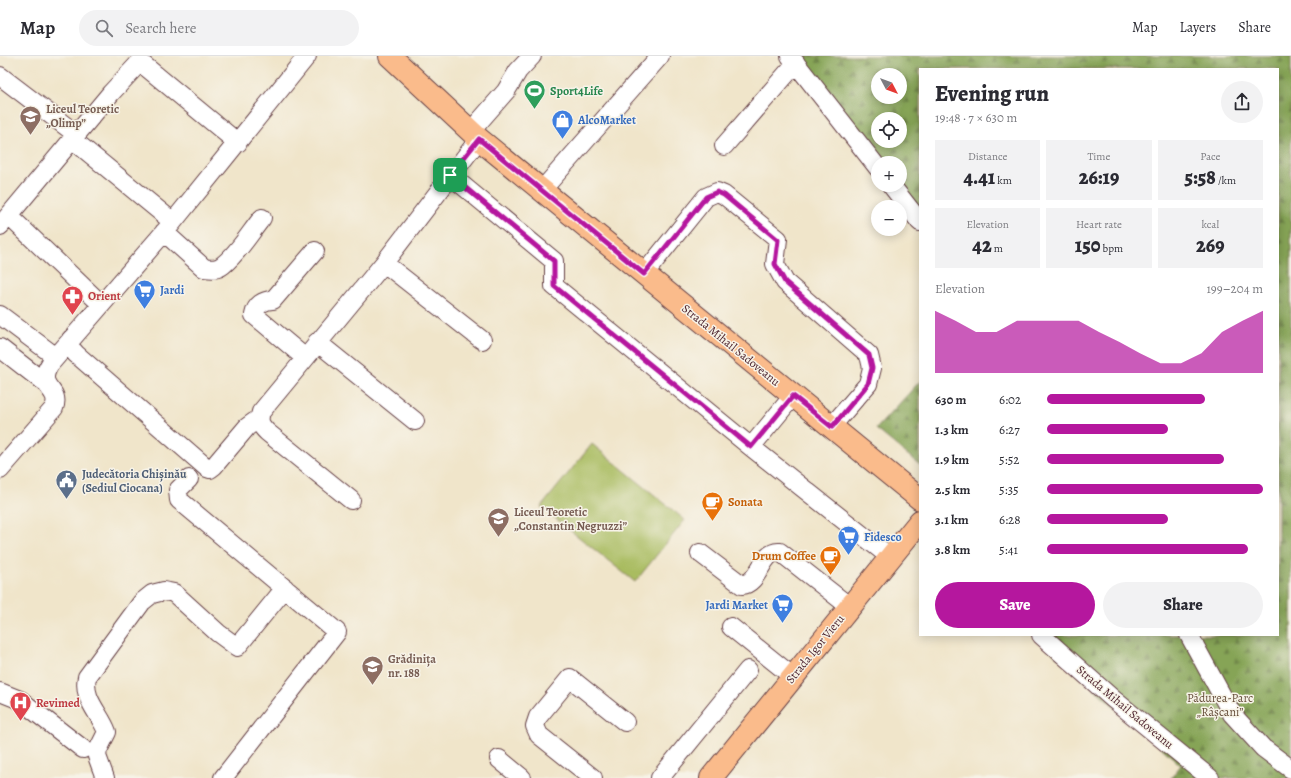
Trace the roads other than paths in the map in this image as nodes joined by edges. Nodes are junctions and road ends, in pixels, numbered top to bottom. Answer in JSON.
{"nodes":[{"id":1,"x":390,"y":56,"type":"edge"},
{"id":2,"x":532,"y":56,"type":"edge"},
{"id":3,"x":660,"y":56,"type":"edge"},
{"id":4,"x":304,"y":57,"type":"edge"},
{"id":5,"x":793,"y":60,"type":"edge"},
{"id":6,"x":0,"y":76,"type":"edge"},
{"id":7,"x":475,"y":135,"type":"junction"},
{"id":8,"x":74,"y":137,"type":"junction"},
{"id":9,"x":238,"y":143,"type":"junction"},
{"id":10,"x":724,"y":146,"type":"dead end"},
{"id":11,"x":871,"y":159,"type":"edge"},
{"id":12,"x":450,"y":175,"type":"junction"},
{"id":13,"x":542,"y":190,"type":"junction"},
{"id":14,"x":896,"y":192,"type":"edge"},
{"id":15,"x":262,"y":218,"type":"dead end"},
{"id":16,"x":4,"y":221,"type":"edge"},
{"id":17,"x":919,"y":221,"type":"edge"},
{"id":18,"x":168,"y":227,"type":"junction"},
{"id":19,"x":315,"y":251,"type":"dead end"},
{"id":20,"x":384,"y":263,"type":"junction"},
{"id":21,"x":644,"y":274,"type":"junction"},
{"id":22,"x":101,"y":304,"type":"junction"},
{"id":23,"x":0,"y":315,"type":"edge"},
{"id":24,"x":71,"y":339,"type":"junction"},
{"id":25,"x":482,"y":340,"type":"dead end"},
{"id":26,"x":317,"y":342,"type":"junction"},
{"id":27,"x":0,"y":348,"type":"edge"},
{"id":28,"x":56,"y":357,"type":"junction"},
{"id":29,"x":304,"y":357,"type":"junction"},
{"id":30,"x":45,"y":382,"type":"junction"},
{"id":31,"x":793,"y":396,"type":"junction"},
{"id":32,"x":258,"y":419,"type":"junction"},
{"id":33,"x":415,"y":422,"type":"dead end"},
{"id":34,"x":832,"y":427,"type":"junction"},
{"id":35,"x":751,"y":447,"type":"junction"},
{"id":36,"x":0,"y":470,"type":"edge"},
{"id":37,"x":189,"y":479,"type":"dead end"},
{"id":38,"x":919,"y":498,"type":"edge"},
{"id":39,"x":351,"y":500,"type":"dead end"},
{"id":40,"x":919,"y":522,"type":"edge"},
{"id":41,"x":700,"y":553,"type":"dead end"},
{"id":42,"x":890,"y":557,"type":"junction"},
{"id":43,"x":285,"y":588,"type":"junction"},
{"id":44,"x":850,"y":606,"type":"junction"},
{"id":45,"x":731,"y":627,"type":"dead end"},
{"id":46,"x":1042,"y":636,"type":"edge"},
{"id":47,"x":1190,"y":636,"type":"edge"},
{"id":48,"x":748,"y":670,"type":"dead end"},
{"id":49,"x":792,"y":676,"type":"junction"},
{"id":50,"x":0,"y":692,"type":"edge"},
{"id":51,"x":625,"y":722,"type":"dead end"},
{"id":52,"x":83,"y":749,"type":"dead end"},
{"id":53,"x":499,"y":759,"type":"dead end"},
{"id":54,"x":1291,"y":769,"type":"edge"},
{"id":55,"x":105,"y":778,"type":"edge"},
{"id":56,"x":223,"y":778,"type":"edge"},
{"id":57,"x":522,"y":778,"type":"edge"},
{"id":58,"x":593,"y":778,"type":"edge"},
{"id":59,"x":660,"y":778,"type":"edge"},
{"id":60,"x":711,"y":778,"type":"edge"},
{"id":61,"x":1210,"y":778,"type":"edge"}],
"edges":[{"from":1,"to":7,"type":"main road","name":"Strada Mihail Sadoveanu"},
{"from":2,"to":7,"type":"street"},
{"from":3,"to":13,"type":"street"},
{"from":4,"to":9,"type":"street"},
{"from":5,"to":10,"type":"street"},
{"from":5,"to":11,"type":"street"},
{"from":6,"to":8,"type":"street"},
{"from":7,"to":12,"type":"street"},
{"from":7,"to":13,"type":"main road","name":"Strada Mihail Sadoveanu"},
{"from":8,"to":9,"type":"street"},
{"from":8,"to":16,"type":"street"},
{"from":8,"to":18,"type":"street"},
{"from":9,"to":18,"type":"street"},
{"from":12,"to":20,"type":"street"},
{"from":12,"to":35,"type":"street"},
{"from":13,"to":21,"type":"main road","name":"Strada Mihail Sadoveanu"},
{"from":14,"to":17,"type":"street"},
{"from":15,"to":18,"type":"street"},
{"from":16,"to":22,"type":"street"},
{"from":18,"to":22,"type":"street"},
{"from":19,"to":29,"type":"street"},
{"from":20,"to":25,"type":"street"},
{"from":20,"to":26,"type":"street"},
{"from":21,"to":31,"type":"main road","name":"Strada Mihail Sadoveanu"},
{"from":21,"to":34,"type":"street"},
{"from":22,"to":24,"type":"street"},
{"from":23,"to":28,"type":"street"},
{"from":24,"to":28,"type":"street"},
{"from":24,"to":32,"type":"street"},
{"from":26,"to":29,"type":"street"},
{"from":26,"to":33,"type":"street"},
{"from":27,"to":30,"type":"street"},
{"from":28,"to":30,"type":"street"},
{"from":29,"to":32,"type":"street"},
{"from":30,"to":36,"type":"street"},
{"from":31,"to":34,"type":"main road","name":"Strada Mihail Sadoveanu"},
{"from":31,"to":35,"type":"street"},
{"from":32,"to":39,"type":"street"},
{"from":34,"to":38,"type":"main road","name":"Strada Mihail Sadoveanu"},
{"from":35,"to":42,"type":"street"},
{"from":37,"to":43,"type":"street"},
{"from":40,"to":42,"type":"main road","name":"Strada Igor Vieru"},
{"from":41,"to":44,"type":"street"},
{"from":42,"to":44,"type":"main road","name":"Strada Igor Vieru"},
{"from":43,"to":55,"type":"street"},
{"from":43,"to":56,"type":"street"},
{"from":44,"to":49,"type":"main road","name":"Strada Igor Vieru"},
{"from":45,"to":49,"type":"street"},
{"from":46,"to":61,"type":"street","name":"Strada Mihail Sadoveanu"},
{"from":47,"to":54,"type":"street"},
{"from":48,"to":59,"type":"street"},
{"from":49,"to":60,"type":"main road","name":"Strada Igor Vieru"},
{"from":50,"to":52,"type":"street"},
{"from":51,"to":58,"type":"street"},
{"from":53,"to":57,"type":"street"}]}
